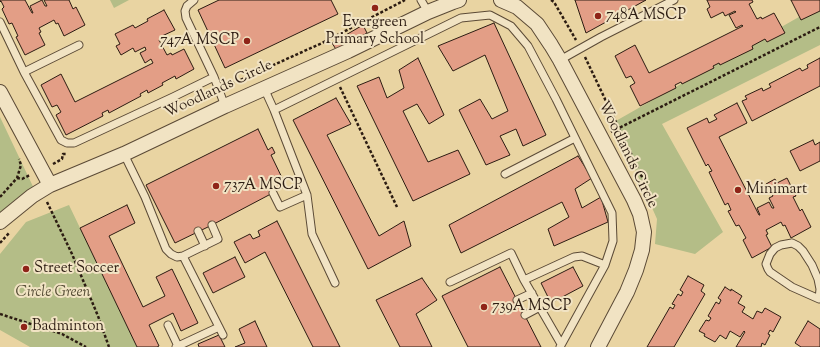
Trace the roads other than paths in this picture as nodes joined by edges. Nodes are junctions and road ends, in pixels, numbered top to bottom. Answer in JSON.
{"nodes":[{"id":1,"x":460,"y":0,"type":"edge"},
{"id":2,"x":501,"y":0,"type":"edge"},
{"id":3,"x":674,"y":0,"type":"edge"},
{"id":4,"x":191,"y":1,"type":"edge"},
{"id":5,"x":425,"y":6,"type":"edge"},
{"id":6,"x":0,"y":22,"type":"edge"},
{"id":7,"x":79,"y":45,"type":"dead end"},
{"id":8,"x":560,"y":60,"type":"junction"},
{"id":9,"x":24,"y":72,"type":"junction"},
{"id":10,"x":214,"y":77,"type":"junction"},
{"id":11,"x":264,"y":88,"type":"junction"},
{"id":12,"x":0,"y":92,"type":"edge"},
{"id":13,"x":225,"y":106,"type":"junction"},
{"id":14,"x":274,"y":110,"type":"junction"},
{"id":15,"x":575,"y":138,"type":"junction"},
{"id":16,"x":124,"y":154,"type":"junction"},
{"id":17,"x":505,"y":174,"type":"dead end"},
{"id":18,"x":50,"y":185,"type":"junction"},
{"id":19,"x":273,"y":193,"type":"dead end"},
{"id":20,"x":307,"y":195,"type":"junction"},
{"id":21,"x":212,"y":225,"type":"dead end"},
{"id":22,"x":5,"y":227,"type":"edge"},
{"id":23,"x":198,"y":231,"type":"dead end"},
{"id":24,"x":205,"y":246,"type":"junction"},
{"id":25,"x":183,"y":256,"type":"junction"},
{"id":26,"x":605,"y":265,"type":"junction"},
{"id":27,"x":524,"y":280,"type":"junction"},
{"id":28,"x":450,"y":282,"type":"dead end"},
{"id":29,"x":335,"y":283,"type":"dead end"},
{"id":30,"x":532,"y":293,"type":"junction"},
{"id":31,"x":819,"y":299,"type":"edge"},
{"id":32,"x":517,"y":300,"type":"dead end"},
{"id":33,"x":540,"y":307,"type":"junction"},
{"id":34,"x":524,"y":315,"type":"dead end"},
{"id":35,"x":168,"y":325,"type":"dead end"},
{"id":36,"x":219,"y":327,"type":"junction"},
{"id":37,"x":223,"y":335,"type":"dead end"},
{"id":38,"x":560,"y":345,"type":"edge"},
{"id":39,"x":177,"y":347,"type":"edge"},
{"id":40,"x":598,"y":347,"type":"edge"}],
"edges":[{"from":1,"to":5,"type":"street","name":"Woodlands Circle"},
{"from":2,"to":8,"type":"street","name":"Woodlands Circle"},
{"from":3,"to":8,"type":"lane"},
{"from":4,"to":10,"type":"lane"},
{"from":5,"to":11,"type":"street","name":"Woodlands Circle"},
{"from":6,"to":9,"type":"lane"},
{"from":7,"to":9,"type":"lane"},
{"from":8,"to":40,"type":"street","name":"Woodlands Circle"},
{"from":9,"to":10,"type":"lane"},
{"from":10,"to":13,"type":"lane"},
{"from":11,"to":13,"type":"street","name":"Woodlands Circle"},
{"from":11,"to":14,"type":"lane"},
{"from":12,"to":18,"type":"street"},
{"from":13,"to":16,"type":"street","name":"Woodlands Circle"},
{"from":14,"to":15,"type":"lane"},
{"from":14,"to":20,"type":"lane"},
{"from":15,"to":17,"type":"lane"},
{"from":15,"to":26,"type":"lane"},
{"from":16,"to":18,"type":"street","name":"Woodlands Circle"},
{"from":16,"to":25,"type":"lane"},
{"from":18,"to":22,"type":"street","name":"Woodlands Circle"},
{"from":19,"to":20,"type":"lane"},
{"from":20,"to":29,"type":"lane"},
{"from":21,"to":24,"type":"lane"},
{"from":23,"to":24,"type":"lane"},
{"from":24,"to":25,"type":"lane"},
{"from":25,"to":36,"type":"lane"},
{"from":26,"to":27,"type":"lane"},
{"from":26,"to":38,"type":"lane"},
{"from":27,"to":28,"type":"lane"},
{"from":27,"to":30,"type":"lane"},
{"from":30,"to":32,"type":"lane"},
{"from":30,"to":33,"type":"lane"},
{"from":31,"to":31,"type":"lane"},
{"from":33,"to":34,"type":"lane"},
{"from":33,"to":38,"type":"lane"},
{"from":35,"to":39,"type":"lane"},
{"from":36,"to":37,"type":"lane"},
{"from":36,"to":39,"type":"lane"}]}
